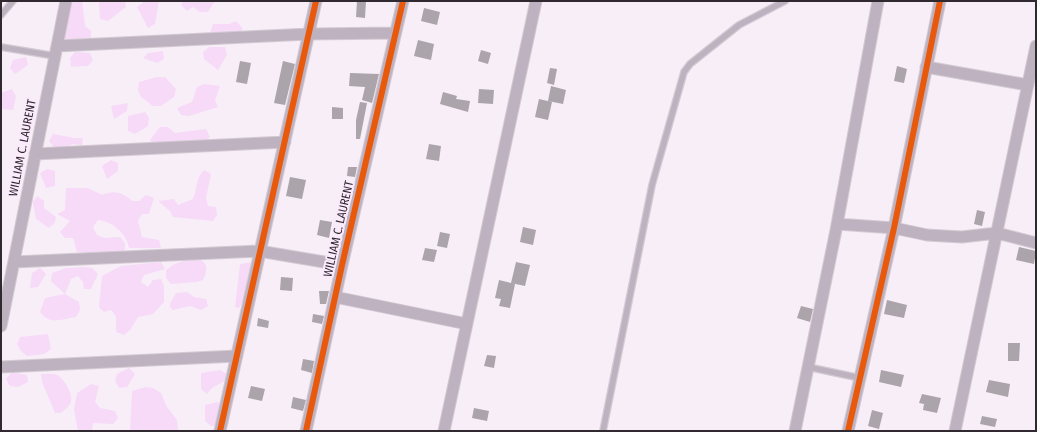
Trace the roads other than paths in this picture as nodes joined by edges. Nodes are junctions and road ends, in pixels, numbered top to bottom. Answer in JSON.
{"nodes":[{"id":1,"x":13,"y":1,"type":"edge"},
{"id":2,"x":66,"y":1,"type":"edge"},
{"id":3,"x":316,"y":1,"type":"edge"},
{"id":4,"x":403,"y":1,"type":"edge"},
{"id":5,"x":536,"y":1,"type":"edge"},
{"id":6,"x":785,"y":1,"type":"edge"},
{"id":7,"x":878,"y":1,"type":"edge"},
{"id":8,"x":940,"y":1,"type":"edge"},
{"id":9,"x":1,"y":15,"type":"edge"},
{"id":10,"x":395,"y":33,"type":"junction"},
{"id":11,"x":309,"y":34,"type":"junction"},
{"id":12,"x":1036,"y":46,"type":"edge"},
{"id":13,"x":1,"y":47,"type":"edge"},
{"id":14,"x":56,"y":51,"type":"junction"},
{"id":15,"x":926,"y":67,"type":"junction"},
{"id":16,"x":1028,"y":85,"type":"junction"},
{"id":17,"x":285,"y":142,"type":"junction"},
{"id":18,"x":35,"y":154,"type":"junction"},
{"id":19,"x":837,"y":224,"type":"junction"},
{"id":20,"x":894,"y":228,"type":"junction"},
{"id":21,"x":997,"y":233,"type":"junction"},
{"id":22,"x":1036,"y":243,"type":"edge"},
{"id":23,"x":259,"y":251,"type":"junction"},
{"id":24,"x":14,"y":262,"type":"junction"},
{"id":25,"x":342,"y":265,"type":"junction"},
{"id":26,"x":335,"y":297,"type":"junction"},
{"id":27,"x":466,"y":324,"type":"junction"},
{"id":28,"x":1,"y":326,"type":"edge"},
{"id":29,"x":237,"y":356,"type":"junction"},
{"id":30,"x":1,"y":367,"type":"edge"},
{"id":31,"x":808,"y":367,"type":"junction"},
{"id":32,"x":860,"y":378,"type":"junction"},
{"id":33,"x":220,"y":431,"type":"edge"},
{"id":34,"x":306,"y":431,"type":"edge"},
{"id":35,"x":444,"y":431,"type":"edge"},
{"id":36,"x":603,"y":431,"type":"edge"},
{"id":37,"x":795,"y":431,"type":"edge"},
{"id":38,"x":848,"y":431,"type":"edge"},
{"id":39,"x":955,"y":431,"type":"edge"}],
"edges":[{"from":1,"to":9,"type":"lane"},
{"from":2,"to":14,"type":"street","name":"WILLIAM C. LAURENT"},
{"from":3,"to":11,"type":"street"},
{"from":4,"to":10,"type":"street","name":"WILLIAM C. LAURENT"},
{"from":5,"to":27,"type":"street"},
{"from":6,"to":36,"type":"lane"},
{"from":7,"to":19,"type":"street"},
{"from":8,"to":15,"type":"street"},
{"from":10,"to":11,"type":"street"},
{"from":10,"to":25,"type":"street","name":"WILLIAM C. LAURENT"},
{"from":11,"to":14,"type":"street"},
{"from":11,"to":17,"type":"street"},
{"from":12,"to":16,"type":"street"},
{"from":13,"to":14,"type":"lane"},
{"from":14,"to":18,"type":"street","name":"WILLIAM C. LAURENT"},
{"from":15,"to":16,"type":"street"},
{"from":15,"to":20,"type":"street"},
{"from":16,"to":21,"type":"street"},
{"from":17,"to":18,"type":"street"},
{"from":17,"to":23,"type":"street"},
{"from":18,"to":24,"type":"street","name":"WILLIAM C. LAURENT"},
{"from":19,"to":20,"type":"street"},
{"from":19,"to":31,"type":"street"},
{"from":20,"to":21,"type":"street"},
{"from":20,"to":32,"type":"street"},
{"from":21,"to":22,"type":"street"},
{"from":21,"to":39,"type":"street"},
{"from":23,"to":24,"type":"street"},
{"from":23,"to":25,"type":"street"},
{"from":23,"to":29,"type":"street"},
{"from":24,"to":28,"type":"street","name":"WILLIAM C. LAURENT"},
{"from":25,"to":26,"type":"street","name":"WILLIAM C. LAURENT"},
{"from":26,"to":27,"type":"street"},
{"from":26,"to":34,"type":"street","name":"WILLIAM C. LAURENT"},
{"from":27,"to":35,"type":"street"},
{"from":29,"to":30,"type":"street"},
{"from":29,"to":33,"type":"street"},
{"from":31,"to":32,"type":"lane"},
{"from":31,"to":37,"type":"street"},
{"from":32,"to":38,"type":"street"}]}
